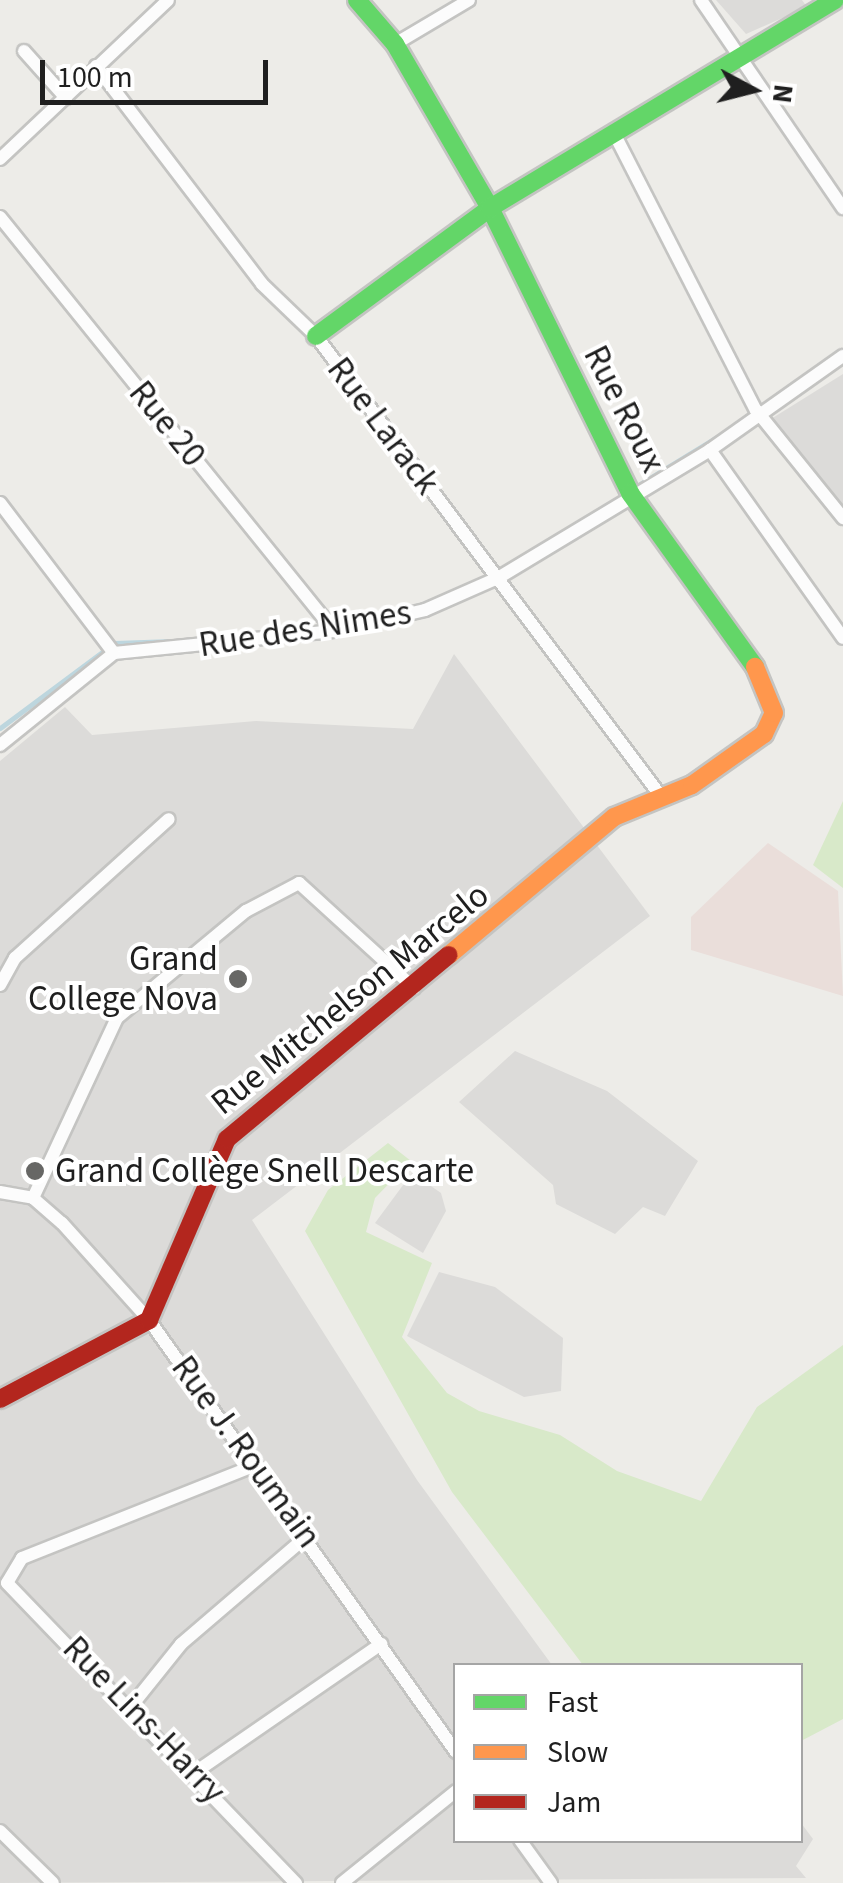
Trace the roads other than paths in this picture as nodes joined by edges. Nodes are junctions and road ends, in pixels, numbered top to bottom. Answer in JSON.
{"nodes":[{"id":1,"x":168,"y":0,"type":"edge"},
{"id":2,"x":357,"y":0,"type":"edge"},
{"id":3,"x":469,"y":0,"type":"edge"},
{"id":4,"x":701,"y":0,"type":"edge"},
{"id":5,"x":835,"y":0,"type":"edge"},
{"id":6,"x":395,"y":44,"type":"junction"},
{"id":7,"x":24,"y":51,"type":"dead end"},
{"id":8,"x":740,"y":55,"type":"junction"},
{"id":9,"x":96,"y":66,"type":"junction"},
{"id":10,"x":66,"y":98,"type":"junction"},
{"id":11,"x":616,"y":136,"type":"junction"},
{"id":12,"x":0,"y":159,"type":"edge"},
{"id":13,"x":490,"y":208,"type":"junction"},
{"id":14,"x":843,"y":208,"type":"edge"},
{"id":15,"x":0,"y":217,"type":"edge"},
{"id":16,"x":316,"y":336,"type":"junction"},
{"id":17,"x":843,"y":356,"type":"edge"},
{"id":18,"x":756,"y":410,"type":"junction"},
{"id":19,"x":710,"y":450,"type":"junction"},
{"id":20,"x":630,"y":493,"type":"junction"},
{"id":21,"x":843,"y":498,"type":"edge"},
{"id":22,"x":827,"y":502,"type":"junction"},
{"id":23,"x":0,"y":504,"type":"edge"},
{"id":24,"x":843,"y":518,"type":"edge"},
{"id":25,"x":498,"y":578,"type":"junction"},
{"id":26,"x":334,"y":631,"type":"junction"},
{"id":27,"x":843,"y":638,"type":"edge"},
{"id":28,"x":114,"y":653,"type":"junction"},
{"id":29,"x":0,"y":746,"type":"edge"},
{"id":30,"x":660,"y":795,"type":"junction"},
{"id":31,"x":169,"y":819,"type":"dead end"},
{"id":32,"x":0,"y":985,"type":"edge"},
{"id":33,"x":416,"y":990,"type":"junction"},
{"id":34,"x":0,"y":1192,"type":"edge"},
{"id":35,"x":33,"y":1198,"type":"junction"},
{"id":36,"x":149,"y":1320,"type":"junction"},
{"id":37,"x":0,"y":1398,"type":"edge"},
{"id":38,"x":256,"y":1465,"type":"junction"},
{"id":39,"x":308,"y":1535,"type":"junction"},
{"id":40,"x":381,"y":1644,"type":"junction"},
{"id":41,"x":133,"y":1704,"type":"junction"},
{"id":42,"x":453,"y":1748,"type":"edge"},
{"id":43,"x":197,"y":1771,"type":"junction"},
{"id":44,"x":453,"y":1792,"type":"edge"},
{"id":45,"x":0,"y":1831,"type":"edge"},
{"id":46,"x":522,"y":1843,"type":"edge"},
{"id":47,"x":52,"y":1883,"type":"edge"},
{"id":48,"x":296,"y":1883,"type":"edge"},
{"id":49,"x":342,"y":1883,"type":"edge"},
{"id":50,"x":551,"y":1883,"type":"edge"}],
"edges":[{"from":1,"to":9,"type":"street"},
{"from":2,"to":6,"type":"street","name":"Rue Roux"},
{"from":3,"to":6,"type":"street"},
{"from":4,"to":8,"type":"street"},
{"from":5,"to":8,"type":"street"},
{"from":6,"to":13,"type":"street","name":"Rue Roux"},
{"from":7,"to":10,"type":"street"},
{"from":8,"to":11,"type":"street"},
{"from":8,"to":14,"type":"street"},
{"from":9,"to":10,"type":"street"},
{"from":9,"to":16,"type":"street","name":"Rue Larack"},
{"from":10,"to":12,"type":"street"},
{"from":11,"to":13,"type":"street"},
{"from":11,"to":18,"type":"street"},
{"from":13,"to":16,"type":"street"},
{"from":13,"to":20,"type":"street","name":"Rue Roux"},
{"from":15,"to":26,"type":"street","name":"Rue 20"},
{"from":16,"to":25,"type":"street","name":"Rue Larack"},
{"from":17,"to":18,"type":"street","name":"Rue des Nimes"},
{"from":18,"to":19,"type":"street","name":"Rue des Nimes"},
{"from":18,"to":22,"type":"street"},
{"from":19,"to":20,"type":"street","name":"Rue des Nimes"},
{"from":19,"to":27,"type":"street"},
{"from":20,"to":25,"type":"street","name":"Rue des Nimes"},
{"from":20,"to":30,"type":"street","name":"Rue Roux"},
{"from":21,"to":22,"type":"street"},
{"from":22,"to":24,"type":"street"},
{"from":23,"to":28,"type":"street"},
{"from":25,"to":26,"type":"street","name":"Rue des Nimes"},
{"from":25,"to":30,"type":"street","name":"Rue Larack"},
{"from":26,"to":28,"type":"street","name":"Rue des Nimes"},
{"from":28,"to":29,"type":"street"},
{"from":30,"to":33,"type":"street","name":"Rue Mitchelson Marcelo"},
{"from":31,"to":32,"type":"street"},
{"from":33,"to":35,"type":"street"},
{"from":33,"to":36,"type":"street","name":"Rue Mitchelson Marcelo"},
{"from":34,"to":35,"type":"street"},
{"from":35,"to":36,"type":"street","name":"Rue J. Roumain"},
{"from":36,"to":37,"type":"street"},
{"from":36,"to":38,"type":"street","name":"Rue J. Roumain"},
{"from":38,"to":39,"type":"street","name":"Rue J. Roumain"},
{"from":38,"to":41,"type":"street","name":"Rue Lins-Harry"},
{"from":39,"to":40,"type":"street","name":"Rue J. Roumain"},
{"from":39,"to":41,"type":"street"},
{"from":40,"to":42,"type":"street","name":"Rue J. Roumain"},
{"from":40,"to":43,"type":"street"},
{"from":41,"to":43,"type":"street","name":"Rue Lins-Harry"},
{"from":43,"to":48,"type":"street","name":"Rue Lins-Harry"},
{"from":44,"to":49,"type":"street"},
{"from":45,"to":47,"type":"street"},
{"from":46,"to":50,"type":"street"}]}
